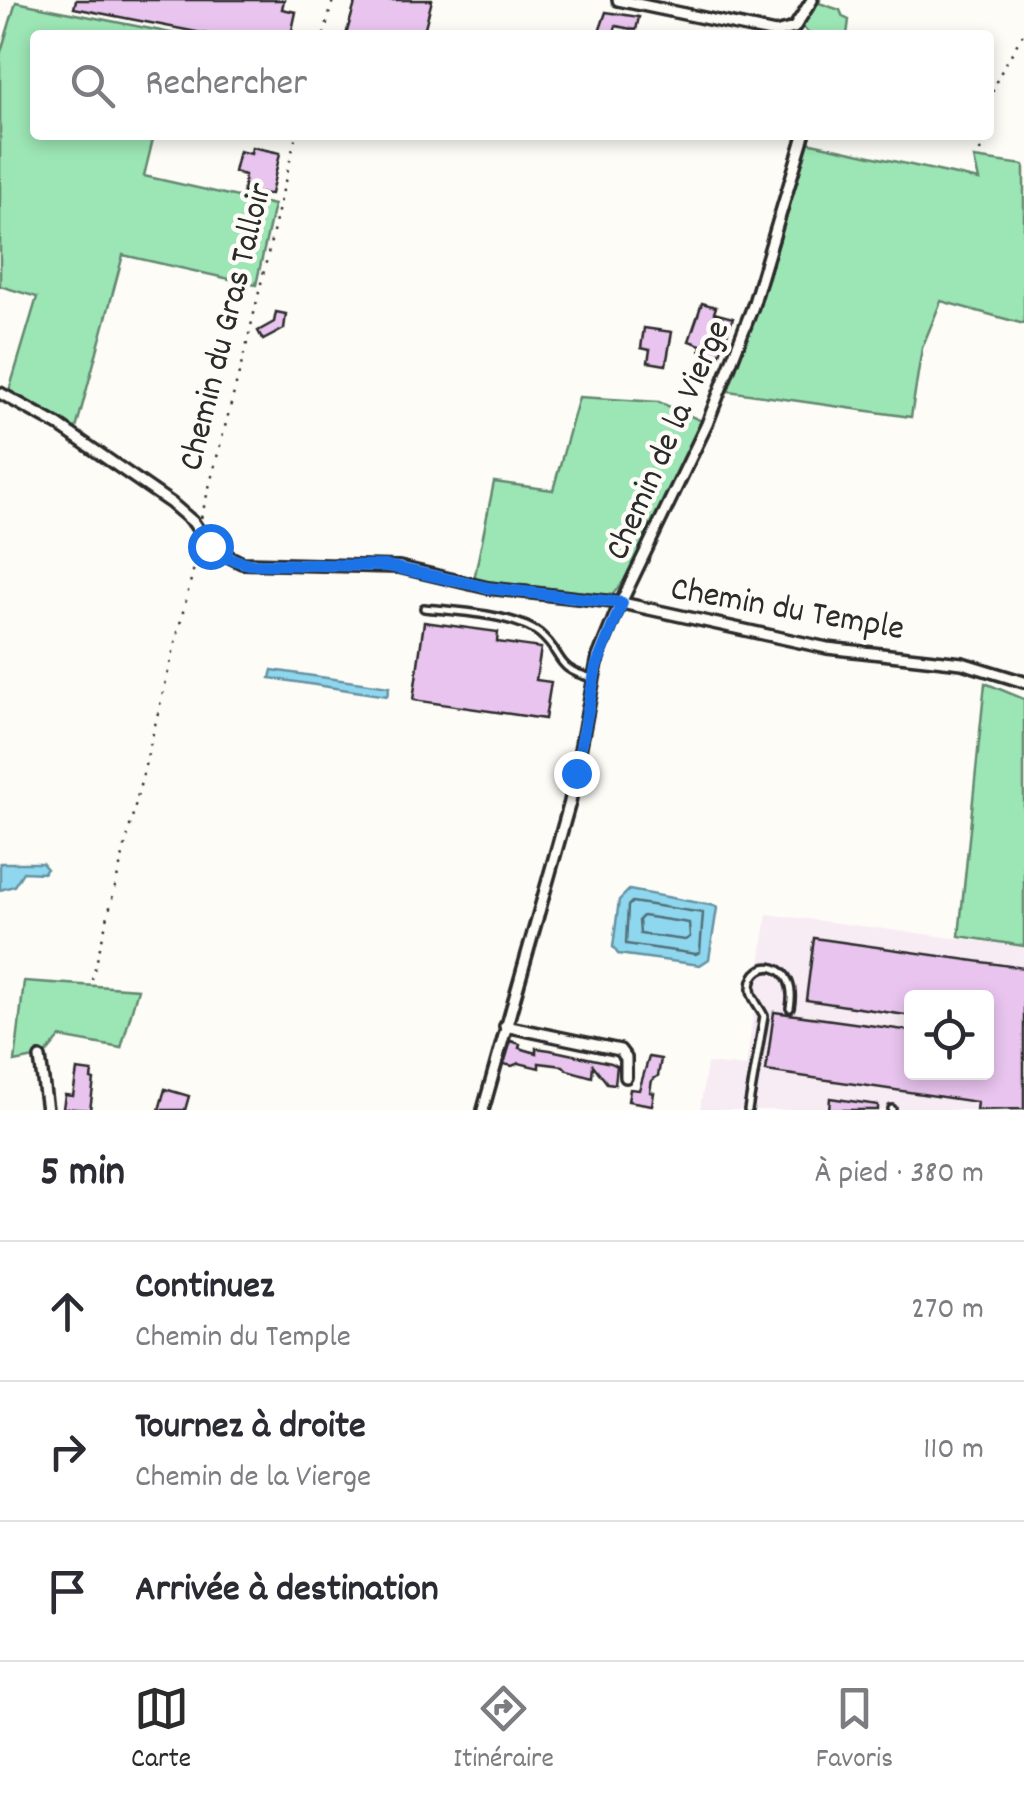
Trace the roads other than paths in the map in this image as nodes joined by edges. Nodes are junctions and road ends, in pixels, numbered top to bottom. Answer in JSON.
{"nodes":[{"id":1,"x":618,"y":0,"type":"edge"},
{"id":2,"x":812,"y":0,"type":"edge"},
{"id":3,"x":757,"y":30,"type":"edge"},
{"id":4,"x":799,"y":30,"type":"edge"},
{"id":5,"x":803,"y":140,"type":"edge"},
{"id":6,"x":0,"y":392,"type":"edge"},
{"id":7,"x":622,"y":603,"type":"junction"},
{"id":8,"x":424,"y":608,"type":"dead end"},
{"id":9,"x":593,"y":678,"type":"junction"},
{"id":10,"x":1024,"y":682,"type":"edge"},
{"id":11,"x":790,"y":1008,"type":"dead end"},
{"id":12,"x":505,"y":1026,"type":"junction"},
{"id":13,"x":40,"y":1058,"type":"dead end"},
{"id":14,"x":626,"y":1077,"type":"dead end"},
{"id":15,"x":47,"y":1110,"type":"edge"},
{"id":16,"x":482,"y":1110,"type":"edge"},
{"id":17,"x":748,"y":1110,"type":"edge"}],
"edges":[{"from":1,"to":3,"type":"street"},
{"from":2,"to":4,"type":"street"},
{"from":5,"to":7,"type":"street","name":"Chemin de la Vierge"},
{"from":6,"to":7,"type":"street","name":"Chemin du Temple"},
{"from":7,"to":9,"type":"street","name":"Chemin de la Vierge"},
{"from":7,"to":10,"type":"street","name":"Chemin du Temple"},
{"from":8,"to":9,"type":"lane"},
{"from":9,"to":12,"type":"street","name":"Chemin de la Vierge"},
{"from":11,"to":17,"type":"lane"},
{"from":12,"to":14,"type":"street"},
{"from":12,"to":16,"type":"street","name":"Chemin de la Vierge"},
{"from":13,"to":15,"type":"street"}]}
